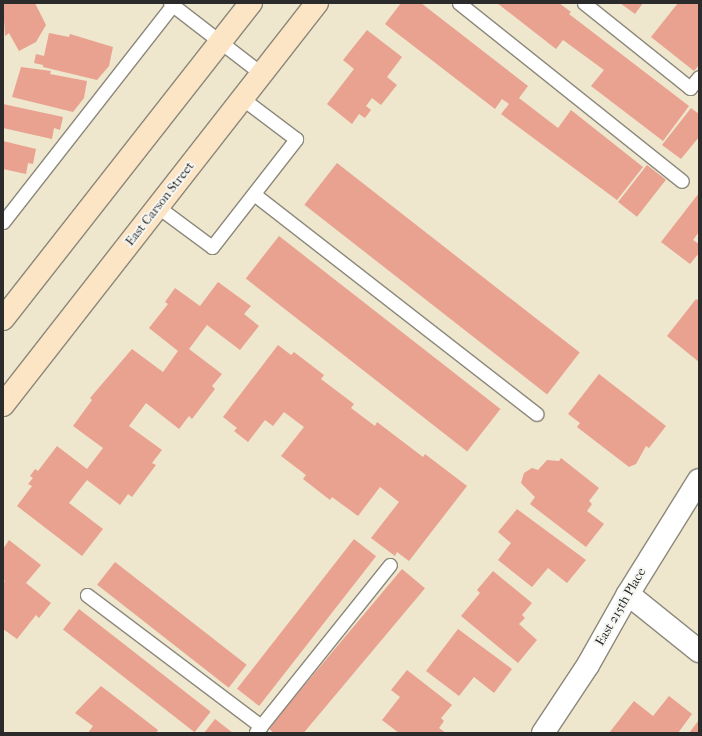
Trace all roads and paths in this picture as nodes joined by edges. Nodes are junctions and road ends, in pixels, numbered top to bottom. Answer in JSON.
{"nodes":[{"id":1,"x":250,"y":3,"type":"edge"},
{"id":2,"x":317,"y":3,"type":"edge"},
{"id":3,"x":459,"y":3,"type":"edge"},
{"id":4,"x":584,"y":3,"type":"edge"},
{"id":5,"x":172,"y":4,"type":"edge"},
{"id":6,"x":220,"y":42,"type":"junction"},
{"id":7,"x":262,"y":74,"type":"junction"},
{"id":8,"x":699,"y":77,"type":"edge"},
{"id":9,"x":243,"y":99,"type":"junction"},
{"id":10,"x":682,"y":181,"type":"dead end"},
{"id":11,"x":254,"y":194,"type":"junction"},
{"id":12,"x":158,"y":207,"type":"junction"},
{"id":13,"x":3,"y":222,"type":"edge"},
{"id":14,"x":3,"y":319,"type":"edge"},
{"id":15,"x":3,"y":405,"type":"edge"},
{"id":16,"x":537,"y":414,"type":"dead end"},
{"id":17,"x":699,"y":480,"type":"edge"},
{"id":18,"x":390,"y":564,"type":"dead end"},
{"id":19,"x":628,"y":594,"type":"junction"},
{"id":20,"x":87,"y":595,"type":"dead end"},
{"id":21,"x":699,"y":651,"type":"edge"},
{"id":22,"x":258,"y":729,"type":"edge"},
{"id":23,"x":543,"y":733,"type":"edge"}],
"edges":[{"from":1,"to":6,"type":"main road"},
{"from":2,"to":7,"type":"main road","name":"East Carson Street"},
{"from":3,"to":10,"type":"lane"},
{"from":4,"to":8,"type":"lane"},
{"from":5,"to":6,"type":"lane"},
{"from":5,"to":13,"type":"lane"},
{"from":6,"to":7,"type":"lane"},
{"from":6,"to":14,"type":"main road"},
{"from":7,"to":9,"type":"main road","name":"East Carson Street"},
{"from":9,"to":11,"type":"lane"},
{"from":9,"to":12,"type":"main road","name":"East Carson Street"},
{"from":11,"to":12,"type":"lane"},
{"from":11,"to":16,"type":"lane"},
{"from":12,"to":15,"type":"main road","name":"East Carson Street"},
{"from":17,"to":19,"type":"street","name":"East 215th Place"},
{"from":18,"to":22,"type":"lane"},
{"from":19,"to":21,"type":"street"},
{"from":19,"to":23,"type":"street","name":"East 215th Place"},
{"from":20,"to":22,"type":"lane"}]}
